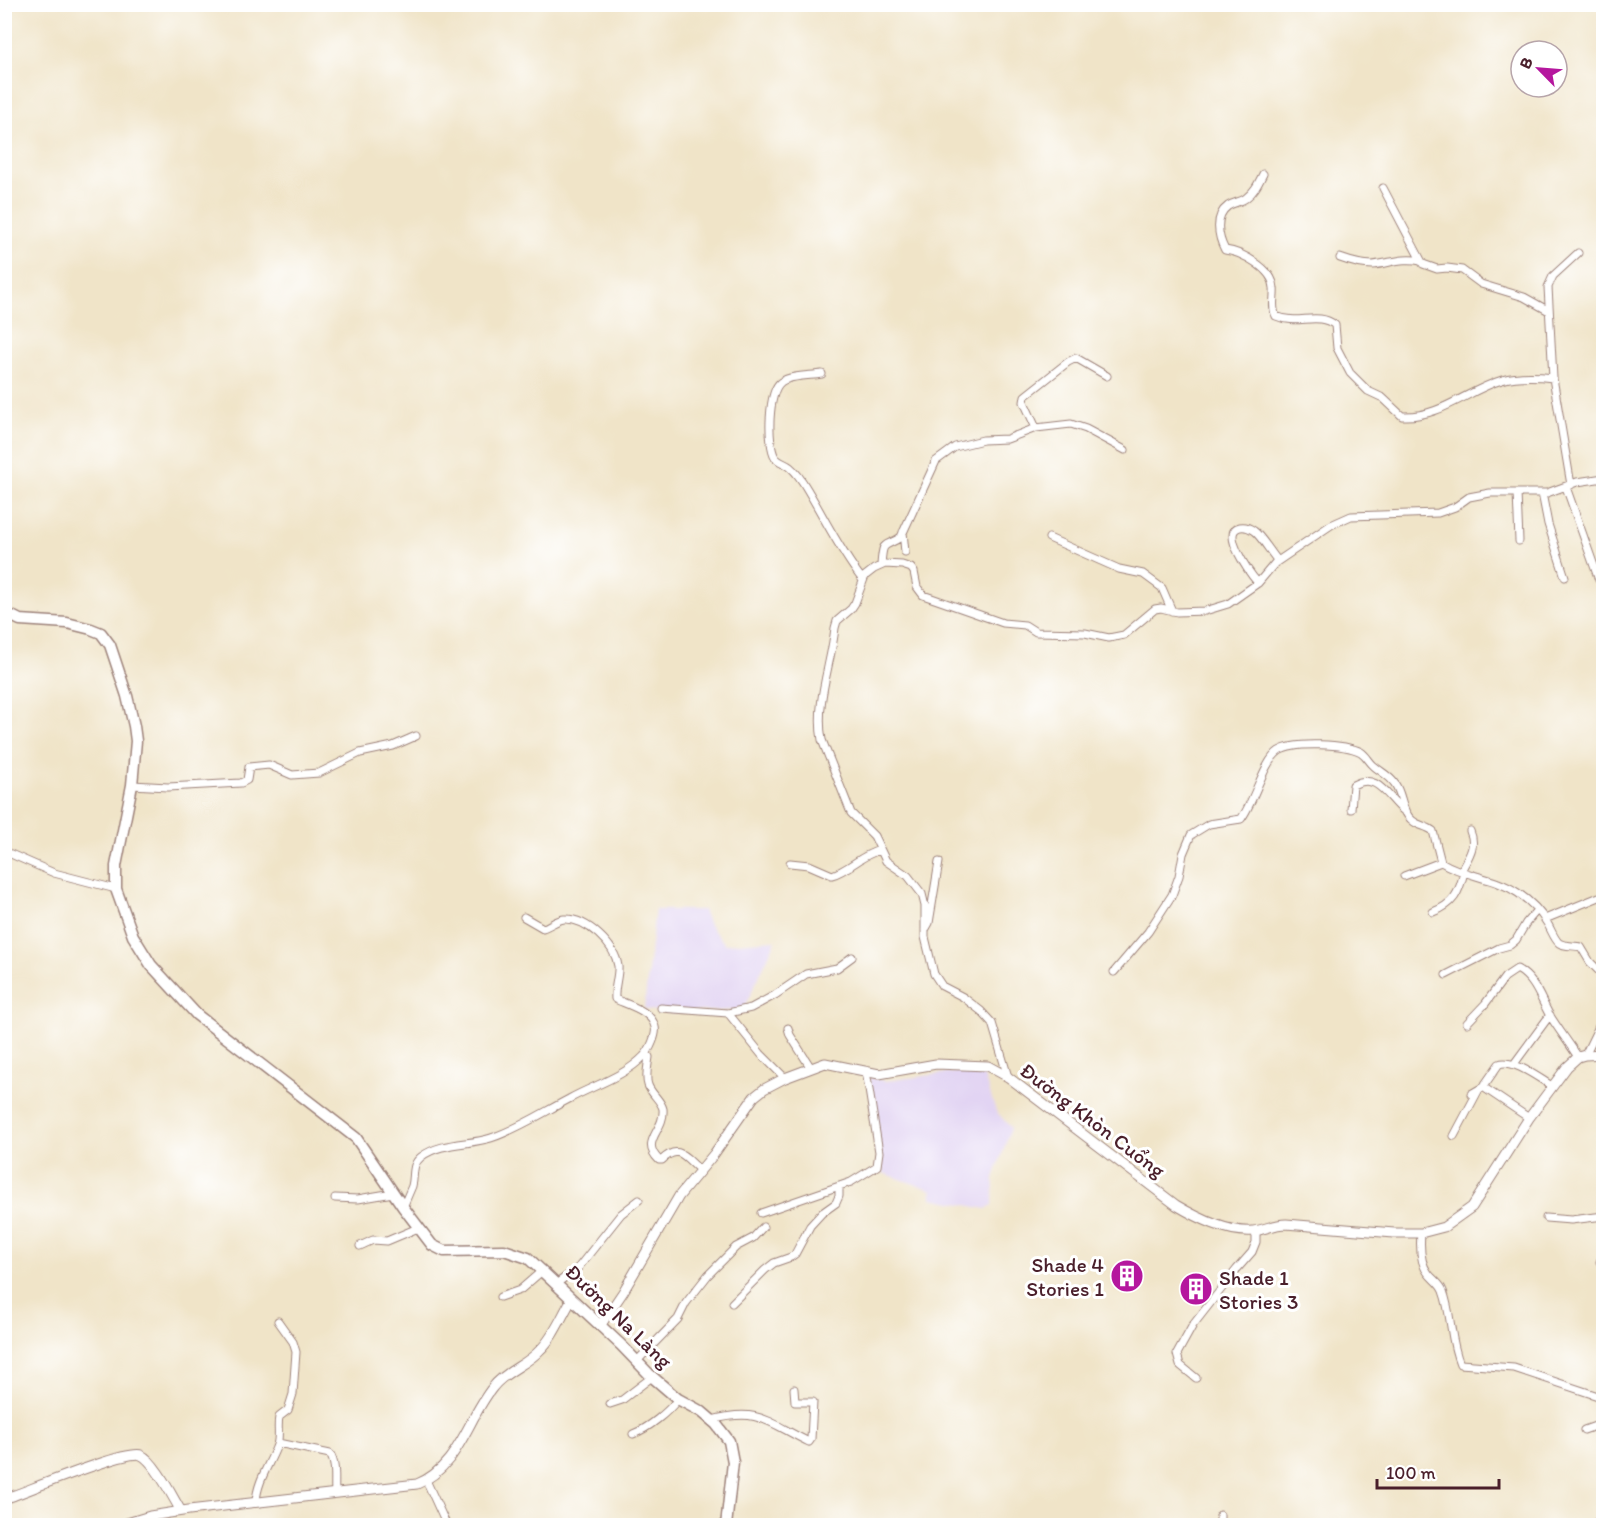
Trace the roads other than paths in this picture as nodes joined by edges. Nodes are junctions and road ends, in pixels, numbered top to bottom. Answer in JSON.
{"nodes":[{"id":1,"x":1263,"y":174,"type":"dead end"},
{"id":2,"x":1383,"y":188,"type":"dead end"},
{"id":3,"x":1578,"y":253,"type":"dead end"},
{"id":4,"x":1340,"y":258,"type":"dead end"},
{"id":5,"x":1421,"y":261,"type":"junction"},
{"id":6,"x":1549,"y":311,"type":"junction"},
{"id":7,"x":822,"y":374,"type":"dead end"},
{"id":8,"x":1107,"y":376,"type":"dead end"},
{"id":9,"x":1553,"y":378,"type":"junction"},
{"id":10,"x":1036,"y":428,"type":"junction"},
{"id":11,"x":1125,"y":450,"type":"dead end"},
{"id":12,"x":1604,"y":478,"type":"edge"},
{"id":13,"x":1568,"y":486,"type":"junction"},
{"id":14,"x":1517,"y":493,"type":"junction"},
{"id":15,"x":1542,"y":493,"type":"junction"},
{"id":16,"x":903,"y":532,"type":"junction"},
{"id":17,"x":1049,"y":538,"type":"dead end"},
{"id":18,"x":1520,"y":541,"type":"dead end"},
{"id":19,"x":905,"y":552,"type":"dead end"},
{"id":20,"x":1278,"y":561,"type":"junction"},
{"id":21,"x":881,"y":565,"type":"junction"},
{"id":22,"x":1565,"y":577,"type":"dead end"},
{"id":23,"x":862,"y":579,"type":"junction"},
{"id":24,"x":1599,"y":580,"type":"dead end"},
{"id":25,"x":1258,"y":583,"type":"junction"},
{"id":26,"x":1172,"y":611,"type":"junction"},
{"id":27,"x":4,"y":612,"type":"edge"},
{"id":28,"x":416,"y":736,"type":"dead end"},
{"id":29,"x":132,"y":785,"type":"junction"},
{"id":30,"x":1351,"y":809,"type":"dead end"},
{"id":31,"x":1407,"y":813,"type":"junction"},
{"id":32,"x":1470,"y":831,"type":"dead end"},
{"id":33,"x":880,"y":850,"type":"junction"},
{"id":34,"x":4,"y":851,"type":"edge"},
{"id":35,"x":939,"y":862,"type":"dead end"},
{"id":36,"x":1441,"y":862,"type":"junction"},
{"id":37,"x":790,"y":863,"type":"dead end"},
{"id":38,"x":1462,"y":872,"type":"junction"},
{"id":39,"x":1404,"y":876,"type":"dead end"},
{"id":40,"x":116,"y":889,"type":"junction"},
{"id":41,"x":1604,"y":895,"type":"edge"},
{"id":42,"x":1538,"y":910,"type":"junction"},
{"id":43,"x":1433,"y":912,"type":"dead end"},
{"id":44,"x":524,"y":917,"type":"dead end"},
{"id":45,"x":1545,"y":919,"type":"junction"},
{"id":46,"x":925,"y":930,"type":"junction"},
{"id":47,"x":852,"y":957,"type":"dead end"},
{"id":48,"x":1114,"y":972,"type":"dead end"},
{"id":49,"x":1446,"y":975,"type":"dead end"},
{"id":50,"x":1604,"y":976,"type":"edge"},
{"id":51,"x":661,"y":1008,"type":"dead end"},
{"id":52,"x":728,"y":1013,"type":"junction"},
{"id":53,"x":1550,"y":1015,"type":"junction"},
{"id":54,"x":1604,"y":1016,"type":"edge"},
{"id":55,"x":1467,"y":1023,"type":"dead end"},
{"id":56,"x":788,"y":1028,"type":"dead end"},
{"id":57,"x":647,"y":1054,"type":"junction"},
{"id":58,"x":1604,"y":1054,"type":"edge"},
{"id":59,"x":1582,"y":1056,"type":"junction"},
{"id":60,"x":1514,"y":1064,"type":"junction"},
{"id":61,"x":811,"y":1068,"type":"junction"},
{"id":62,"x":866,"y":1071,"type":"junction"},
{"id":63,"x":1008,"y":1077,"type":"junction"},
{"id":64,"x":785,"y":1078,"type":"junction"},
{"id":65,"x":1552,"y":1086,"type":"junction"},
{"id":66,"x":1481,"y":1089,"type":"junction"},
{"id":67,"x":1471,"y":1094,"type":"dead end"},
{"id":68,"x":1529,"y":1118,"type":"junction"},
{"id":69,"x":1454,"y":1136,"type":"dead end"},
{"id":70,"x":700,"y":1170,"type":"junction"},
{"id":71,"x":839,"y":1186,"type":"junction"},
{"id":72,"x":393,"y":1193,"type":"junction"},
{"id":73,"x":336,"y":1198,"type":"dead end"},
{"id":74,"x":639,"y":1200,"type":"dead end"},
{"id":75,"x":403,"y":1207,"type":"junction"},
{"id":76,"x":760,"y":1213,"type":"dead end"},
{"id":77,"x":1604,"y":1216,"type":"edge"},
{"id":78,"x":1546,"y":1218,"type":"dead end"},
{"id":79,"x":418,"y":1227,"type":"junction"},
{"id":80,"x":763,"y":1227,"type":"dead end"},
{"id":81,"x":1256,"y":1231,"type":"junction"},
{"id":82,"x":1421,"y":1233,"type":"junction"},
{"id":83,"x":360,"y":1246,"type":"dead end"},
{"id":84,"x":1604,"y":1253,"type":"edge"},
{"id":85,"x":1600,"y":1262,"type":"dead end"},
{"id":86,"x":543,"y":1270,"type":"junction"},
{"id":87,"x":556,"y":1284,"type":"junction"},
{"id":88,"x":500,"y":1297,"type":"dead end"},
{"id":89,"x":572,"y":1299,"type":"junction"},
{"id":90,"x":732,"y":1303,"type":"dead end"},
{"id":91,"x":278,"y":1321,"type":"dead end"},
{"id":92,"x":600,"y":1326,"type":"junction"},
{"id":93,"x":637,"y":1361,"type":"junction"},
{"id":94,"x":652,"y":1377,"type":"junction"},
{"id":95,"x":1196,"y":1378,"type":"dead end"},
{"id":96,"x":794,"y":1389,"type":"dead end"},
{"id":97,"x":1604,"y":1398,"type":"edge"},
{"id":98,"x":678,"y":1399,"type":"junction"},
{"id":99,"x":610,"y":1404,"type":"dead end"},
{"id":100,"x":712,"y":1420,"type":"junction"},
{"id":101,"x":1604,"y":1423,"type":"edge"},
{"id":102,"x":1584,"y":1430,"type":"dead end"},
{"id":103,"x":633,"y":1434,"type":"dead end"},
{"id":104,"x":278,"y":1443,"type":"junction"},
{"id":105,"x":426,"y":1480,"type":"junction"},
{"id":106,"x":334,"y":1493,"type":"junction"},
{"id":107,"x":4,"y":1499,"type":"edge"},
{"id":108,"x":256,"y":1502,"type":"junction"},
{"id":109,"x":181,"y":1511,"type":"junction"},
{"id":110,"x":1220,"y":1515,"type":"dead end"},
{"id":111,"x":1604,"y":1523,"type":"edge"},
{"id":112,"x":117,"y":1526,"type":"edge"},
{"id":113,"x":447,"y":1526,"type":"edge"},
{"id":114,"x":726,"y":1526,"type":"edge"},
{"id":115,"x":1220,"y":1526,"type":"edge"},
{"id":116,"x":1594,"y":1526,"type":"edge"}],
"edges":[{"from":1,"to":9,"type":"street"},
{"from":2,"to":5,"type":"street"},
{"from":3,"to":6,"type":"street"},
{"from":4,"to":5,"type":"street"},
{"from":5,"to":6,"type":"street"},
{"from":6,"to":9,"type":"street"},
{"from":7,"to":23,"type":"street"},
{"from":8,"to":10,"type":"street"},
{"from":9,"to":13,"type":"street"},
{"from":10,"to":11,"type":"street"},
{"from":10,"to":16,"type":"street"},
{"from":12,"to":13,"type":"street"},
{"from":13,"to":15,"type":"street"},
{"from":13,"to":24,"type":"street"},
{"from":14,"to":15,"type":"street"},
{"from":14,"to":18,"type":"street"},
{"from":14,"to":20,"type":"street"},
{"from":15,"to":22,"type":"street"},
{"from":16,"to":19,"type":"street"},
{"from":16,"to":21,"type":"street"},
{"from":17,"to":26,"type":"street"},
{"from":20,"to":25,"type":"street"},
{"from":20,"to":25,"type":"street"},
{"from":21,"to":23,"type":"street"},
{"from":21,"to":26,"type":"street"},
{"from":23,"to":33,"type":"street"},
{"from":25,"to":26,"type":"street"},
{"from":27,"to":29,"type":"main road"},
{"from":28,"to":29,"type":"street"},
{"from":29,"to":40,"type":"main road"},
{"from":30,"to":31,"type":"street"},
{"from":31,"to":36,"type":"street"},
{"from":31,"to":48,"type":"street"},
{"from":32,"to":38,"type":"street"},
{"from":33,"to":37,"type":"street"},
{"from":33,"to":46,"type":"street"},
{"from":34,"to":40,"type":"street"},
{"from":35,"to":46,"type":"street"},
{"from":36,"to":38,"type":"street"},
{"from":36,"to":39,"type":"street"},
{"from":38,"to":42,"type":"street"},
{"from":38,"to":43,"type":"street"},
{"from":40,"to":72,"type":"main road","name":"Đường Na Làng"},
{"from":41,"to":45,"type":"street"},
{"from":42,"to":45,"type":"street"},
{"from":42,"to":49,"type":"street"},
{"from":44,"to":57,"type":"street"},
{"from":45,"to":50,"type":"street"},
{"from":46,"to":63,"type":"street"},
{"from":47,"to":52,"type":"street"},
{"from":51,"to":52,"type":"street"},
{"from":52,"to":64,"type":"street"},
{"from":53,"to":55,"type":"street"},
{"from":53,"to":59,"type":"street"},
{"from":53,"to":60,"type":"street"},
{"from":54,"to":59,"type":"street"},
{"from":56,"to":61,"type":"street"},
{"from":57,"to":70,"type":"street"},
{"from":57,"to":75,"type":"street"},
{"from":58,"to":59,"type":"street"},
{"from":59,"to":65,"type":"street","name":"Đường Khòn Cuổng"},
{"from":60,"to":65,"type":"street"},
{"from":60,"to":66,"type":"street"},
{"from":61,"to":62,"type":"street","name":"Đường Khòn Cuổng"},
{"from":61,"to":64,"type":"street","name":"Đường Khòn Cuổng"},
{"from":62,"to":63,"type":"street","name":"Đường Khòn Cuổng"},
{"from":62,"to":71,"type":"street"},
{"from":63,"to":81,"type":"street","name":"Đường Khòn Cuổng"},
{"from":64,"to":70,"type":"street","name":"Đường Khòn Cuổng"},
{"from":65,"to":68,"type":"street","name":"Đường Khòn Cuổng"},
{"from":66,"to":67,"type":"street"},
{"from":66,"to":68,"type":"street"},
{"from":66,"to":69,"type":"street"},
{"from":68,"to":82,"type":"street","name":"Đường Khòn Cuổng"},
{"from":70,"to":92,"type":"street","name":"Đường Khòn Cuổng"},
{"from":71,"to":76,"type":"street"},
{"from":71,"to":90,"type":"street"},
{"from":72,"to":73,"type":"street"},
{"from":72,"to":75,"type":"main road","name":"Đường Na Làng"},
{"from":74,"to":87,"type":"street"},
{"from":75,"to":79,"type":"main road","name":"Đường Na Làng"},
{"from":77,"to":78,"type":"street"},
{"from":79,"to":83,"type":"street"},
{"from":79,"to":86,"type":"main road","name":"Đường Na Làng"},
{"from":80,"to":93,"type":"street"},
{"from":81,"to":82,"type":"street","name":"Đường Khòn Cuổng"},
{"from":81,"to":95,"type":"street"},
{"from":82,"to":97,"type":"street"},
{"from":84,"to":85,"type":"street"},
{"from":86,"to":87,"type":"main road","name":"Đường Na Làng"},
{"from":86,"to":88,"type":"street"},
{"from":87,"to":89,"type":"main road","name":"Đường Na Làng"},
{"from":89,"to":92,"type":"main road","name":"Đường Na Làng"},
{"from":89,"to":105,"type":"street"},
{"from":91,"to":104,"type":"street"},
{"from":92,"to":93,"type":"main road","name":"Đường Na Làng"},
{"from":93,"to":94,"type":"main road","name":"Đường Na Làng"},
{"from":94,"to":98,"type":"main road","name":"Đường Na Làng"},
{"from":94,"to":99,"type":"street"},
{"from":96,"to":100,"type":"street"},
{"from":98,"to":100,"type":"main road","name":"Đường Na Làng"},
{"from":98,"to":103,"type":"street"},
{"from":100,"to":114,"type":"main road","name":"Đường Na Làng"},
{"from":101,"to":102,"type":"street"},
{"from":104,"to":106,"type":"street"},
{"from":104,"to":108,"type":"street"},
{"from":105,"to":106,"type":"street"},
{"from":105,"to":113,"type":"street"},
{"from":106,"to":108,"type":"street"},
{"from":107,"to":109,"type":"street"},
{"from":108,"to":109,"type":"street"},
{"from":109,"to":112,"type":"street"},
{"from":110,"to":115,"type":"street"},
{"from":111,"to":116,"type":"highway"}]}
